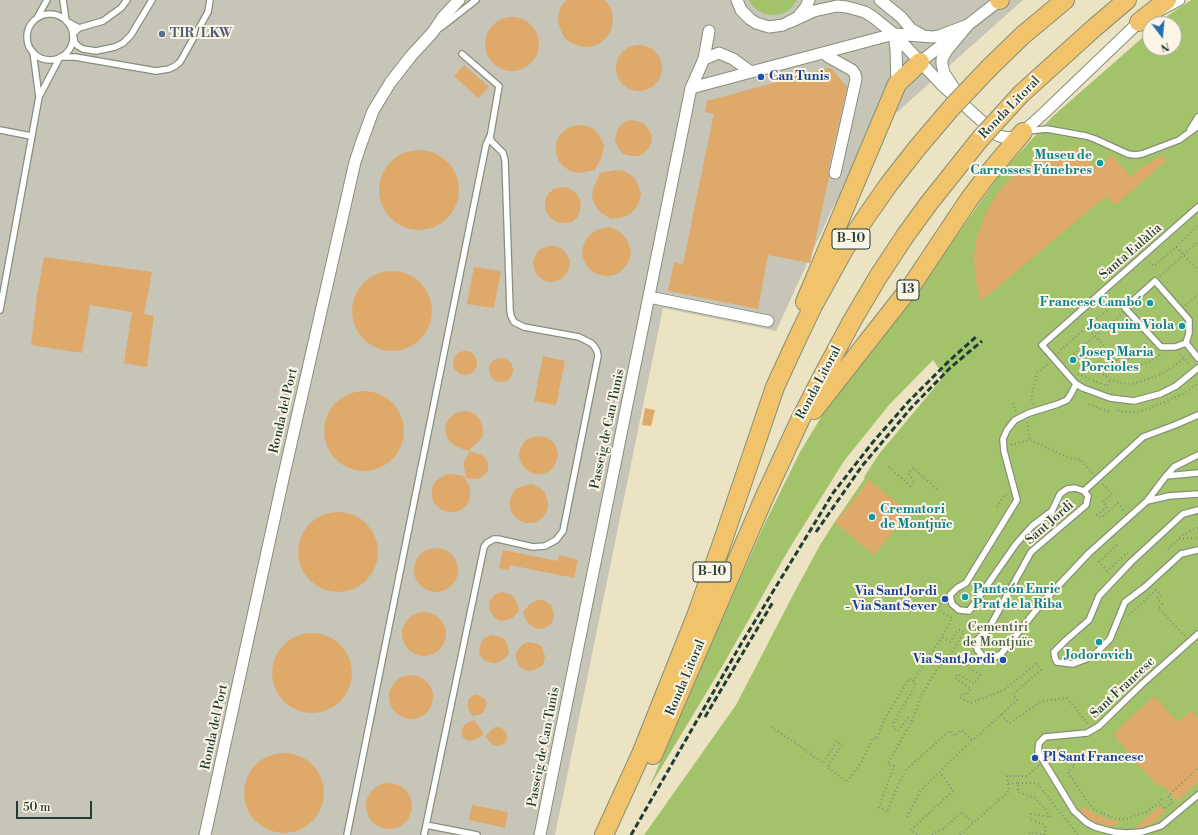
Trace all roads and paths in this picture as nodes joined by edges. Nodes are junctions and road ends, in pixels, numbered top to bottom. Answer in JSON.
{"nodes":[{"id":1,"x":47,"y":0,"type":"edge"},
{"id":2,"x":63,"y":0,"type":"edge"},
{"id":3,"x":127,"y":0,"type":"edge"},
{"id":4,"x":152,"y":0,"type":"edge"},
{"id":5,"x":210,"y":0,"type":"edge"},
{"id":6,"x":454,"y":0,"type":"edge"},
{"id":7,"x":459,"y":0,"type":"edge"},
{"id":8,"x":468,"y":0,"type":"edge"},
{"id":9,"x":476,"y":0,"type":"edge"},
{"id":10,"x":736,"y":0,"type":"edge"},
{"id":11,"x":809,"y":0,"type":"edge"},
{"id":12,"x":880,"y":0,"type":"edge"},
{"id":13,"x":1000,"y":0,"type":"edge"},
{"id":14,"x":1057,"y":0,"type":"edge"},
{"id":15,"x":1065,"y":0,"type":"edge"},
{"id":16,"x":1130,"y":0,"type":"edge"},
{"id":17,"x":1167,"y":0,"type":"edge"},
{"id":18,"x":1179,"y":0,"type":"edge"},
{"id":19,"x":1120,"y":6,"type":"edge"},
{"id":20,"x":38,"y":18,"type":"junction"},
{"id":21,"x":446,"y":19,"type":"junction"},
{"id":22,"x":66,"y":21,"type":"junction"},
{"id":23,"x":790,"y":22,"type":"junction"},
{"id":24,"x":1139,"y":22,"type":"junction"},
{"id":25,"x":968,"y":25,"type":"junction"},
{"id":26,"x":79,"y":28,"type":"junction"},
{"id":27,"x":709,"y":31,"type":"dead end"},
{"id":28,"x":72,"y":34,"type":"junction"},
{"id":29,"x":894,"y":34,"type":"junction"},
{"id":30,"x":1023,"y":35,"type":"junction"},
{"id":31,"x":926,"y":37,"type":"junction"},
{"id":32,"x":33,"y":52,"type":"junction"},
{"id":33,"x":826,"y":52,"type":"junction"},
{"id":34,"x":462,"y":54,"type":"dead end"},
{"id":35,"x":60,"y":57,"type":"junction"},
{"id":36,"x":704,"y":59,"type":"junction"},
{"id":37,"x":920,"y":62,"type":"junction"},
{"id":38,"x":751,"y":72,"type":"junction"},
{"id":39,"x":897,"y":84,"type":"junction"},
{"id":40,"x":691,"y":88,"type":"junction"},
{"id":41,"x":39,"y":97,"type":"junction"},
{"id":42,"x":973,"y":113,"type":"junction"},
{"id":43,"x":1198,"y":116,"type":"edge"},
{"id":44,"x":1198,"y":126,"type":"edge"},
{"id":45,"x":0,"y":130,"type":"edge"},
{"id":46,"x":1023,"y":132,"type":"junction"},
{"id":47,"x":490,"y":134,"type":"junction"},
{"id":48,"x":1188,"y":135,"type":"junction"},
{"id":49,"x":31,"y":136,"type":"junction"},
{"id":50,"x":835,"y":173,"type":"dead end"},
{"id":51,"x":1198,"y":207,"type":"edge"},
{"id":52,"x":1198,"y":225,"type":"edge"},
{"id":53,"x":1198,"y":242,"type":"edge"},
{"id":54,"x":1176,"y":247,"type":"junction"},
{"id":55,"x":1184,"y":255,"type":"junction"},
{"id":56,"x":1149,"y":262,"type":"dead end"},
{"id":57,"x":1198,"y":270,"type":"edge"},
{"id":58,"x":1155,"y":281,"type":"junction"},
{"id":59,"x":1198,"y":295,"type":"edge"},
{"id":60,"x":650,"y":297,"type":"junction"},
{"id":61,"x":1107,"y":301,"type":"dead end"},
{"id":62,"x":0,"y":310,"type":"edge"},
{"id":63,"x":1180,"y":310,"type":"junction"},
{"id":64,"x":1121,"y":314,"type":"dead end"},
{"id":65,"x":768,"y":321,"type":"dead end"},
{"id":66,"x":1086,"y":328,"type":"junction"},
{"id":67,"x":1095,"y":336,"type":"junction"},
{"id":68,"x":1186,"y":344,"type":"junction"},
{"id":69,"x":1152,"y":346,"type":"dead end"},
{"id":70,"x":1156,"y":351,"type":"dead end"},
{"id":71,"x":1174,"y":352,"type":"dead end"},
{"id":72,"x":1163,"y":354,"type":"dead end"},
{"id":73,"x":1061,"y":355,"type":"dead end"},
{"id":74,"x":1160,"y":356,"type":"junction"},
{"id":75,"x":1184,"y":358,"type":"junction"},
{"id":76,"x":1198,"y":358,"type":"edge"},
{"id":77,"x":1122,"y":365,"type":"junction"},
{"id":78,"x":1191,"y":367,"type":"dead end"},
{"id":79,"x":1198,"y":368,"type":"edge"},
{"id":80,"x":1042,"y":369,"type":"dead end"},
{"id":81,"x":1106,"y":376,"type":"junction"},
{"id":82,"x":1081,"y":378,"type":"dead end"},
{"id":83,"x":1110,"y":379,"type":"junction"},
{"id":84,"x":1076,"y":384,"type":"junction"},
{"id":85,"x":775,"y":387,"type":"junction"},
{"id":86,"x":1013,"y":403,"type":"dead end"},
{"id":87,"x":1089,"y":404,"type":"dead end"},
{"id":88,"x":1033,"y":405,"type":"dead end"},
{"id":89,"x":1014,"y":406,"type":"dead end"},
{"id":90,"x":1022,"y":409,"type":"dead end"},
{"id":91,"x":1118,"y":410,"type":"dead end"},
{"id":92,"x":1016,"y":411,"type":"dead end"},
{"id":93,"x":1110,"y":412,"type":"dead end"},
{"id":94,"x":1126,"y":412,"type":"dead end"},
{"id":95,"x":1198,"y":415,"type":"edge"},
{"id":96,"x":1028,"y":426,"type":"dead end"},
{"id":97,"x":1030,"y":440,"type":"junction"},
{"id":98,"x":1014,"y":444,"type":"dead end"},
{"id":99,"x":788,"y":446,"type":"junction"},
{"id":100,"x":1198,"y":455,"type":"edge"},
{"id":101,"x":889,"y":467,"type":"dead end"},
{"id":102,"x":1088,"y":468,"type":"dead end"},
{"id":103,"x":1198,"y":473,"type":"edge"},
{"id":104,"x":1166,"y":476,"type":"junction"},
{"id":105,"x":1100,"y":482,"type":"dead end"},
{"id":106,"x":938,"y":490,"type":"dead end"},
{"id":107,"x":1084,"y":491,"type":"junction"},
{"id":108,"x":1198,"y":494,"type":"edge"},
{"id":109,"x":1002,"y":498,"type":"dead end"},
{"id":110,"x":1147,"y":501,"type":"junction"},
{"id":111,"x":998,"y":507,"type":"dead end"},
{"id":112,"x":1122,"y":508,"type":"dead end"},
{"id":113,"x":1198,"y":510,"type":"edge"},
{"id":114,"x":1198,"y":528,"type":"edge"},
{"id":115,"x":1198,"y":538,"type":"edge"},
{"id":116,"x":1179,"y":539,"type":"junction"},
{"id":117,"x":1117,"y":545,"type":"dead end"},
{"id":118,"x":1168,"y":549,"type":"dead end"},
{"id":119,"x":1198,"y":550,"type":"edge"},
{"id":120,"x":1124,"y":556,"type":"dead end"},
{"id":121,"x":940,"y":608,"type":"dead end"},
{"id":122,"x":1127,"y":616,"type":"dead end"},
{"id":123,"x":1179,"y":631,"type":"dead end"},
{"id":124,"x":1198,"y":634,"type":"edge"},
{"id":125,"x":942,"y":637,"type":"junction"},
{"id":126,"x":950,"y":655,"type":"junction"},
{"id":127,"x":913,"y":681,"type":"junction"},
{"id":128,"x":1001,"y":715,"type":"junction"},
{"id":129,"x":1084,"y":718,"type":"dead end"},
{"id":130,"x":912,"y":721,"type":"junction"},
{"id":131,"x":771,"y":727,"type":"dead end"},
{"id":132,"x":972,"y":740,"type":"junction"},
{"id":133,"x":646,"y":756,"type":"junction"},
{"id":134,"x":1044,"y":761,"type":"junction"},
{"id":135,"x":1198,"y":768,"type":"edge"},
{"id":136,"x":940,"y":772,"type":"junction"},
{"id":137,"x":1018,"y":783,"type":"junction"},
{"id":138,"x":1008,"y":784,"type":"junction"},
{"id":139,"x":1198,"y":795,"type":"edge"},
{"id":140,"x":1162,"y":799,"type":"dead end"},
{"id":141,"x":1158,"y":803,"type":"junction"},
{"id":142,"x":907,"y":817,"type":"dead end"},
{"id":143,"x":973,"y":823,"type":"junction"},
{"id":144,"x":426,"y":825,"type":"junction"},
{"id":145,"x":205,"y":835,"type":"edge"},
{"id":146,"x":347,"y":835,"type":"edge"},
{"id":147,"x":424,"y":835,"type":"edge"},
{"id":148,"x":477,"y":835,"type":"edge"},
{"id":149,"x":540,"y":835,"type":"edge"},
{"id":150,"x":604,"y":835,"type":"edge"},
{"id":151,"x":618,"y":835,"type":"edge"},
{"id":152,"x":917,"y":835,"type":"edge"},
{"id":153,"x":932,"y":835,"type":"edge"},
{"id":154,"x":960,"y":835,"type":"edge"},
{"id":155,"x":1029,"y":835,"type":"edge"},
{"id":156,"x":1078,"y":835,"type":"edge"}],
"edges":[{"from":1,"to":20,"type":"lane"},
{"from":2,"to":22,"type":"lane"},
{"from":3,"to":26,"type":"lane"},
{"from":4,"to":28,"type":"lane"},
{"from":5,"to":35,"type":"lane"},
{"from":6,"to":21,"type":"lane"},
{"from":7,"to":21,"type":"street"},
{"from":8,"to":21,"type":"street"},
{"from":9,"to":21,"type":"lane"},
{"from":10,"to":23,"type":"street"},
{"from":11,"to":23,"type":"street"},
{"from":12,"to":31,"type":"street"},
{"from":13,"to":25,"type":"street"},
{"from":14,"to":30,"type":"highway"},
{"from":15,"to":30,"type":"highway","name":"Ronda Litoral","number":"B-10"},
{"from":16,"to":19,"type":"highway","name":"Ronda Litoral"},
{"from":17,"to":24,"type":"highway"},
{"from":18,"to":24,"type":"street"},
{"from":19,"to":99,"type":"highway","name":"Ronda Litoral","number":"B-10","bridge":true},
{"from":20,"to":22,"type":"lane"},
{"from":20,"to":32,"type":"lane"},
{"from":21,"to":145,"type":"street","name":"Ronda del Port"},
{"from":22,"to":26,"type":"lane"},
{"from":22,"to":28,"type":"lane"},
{"from":23,"to":29,"type":"street"},
{"from":24,"to":46,"type":"street"},
{"from":25,"to":31,"type":"street"},
{"from":25,"to":37,"type":"street"},
{"from":25,"to":42,"type":"street"},
{"from":26,"to":28,"type":"lane"},
{"from":27,"to":36,"type":"street","name":"Passeig de Can Tunis"},
{"from":28,"to":35,"type":"lane"},
{"from":29,"to":31,"type":"street"},
{"from":29,"to":33,"type":"street"},
{"from":29,"to":37,"type":"street"},
{"from":29,"to":39,"type":"street"},
{"from":30,"to":85,"type":"highway","name":"Ronda Litoral","number":"B-10","bridge":true},
{"from":32,"to":35,"type":"lane"},
{"from":32,"to":41,"type":"lane"},
{"from":33,"to":38,"type":"street"},
{"from":33,"to":50,"type":"street"},
{"from":34,"to":47,"type":"lane"},
{"from":35,"to":41,"type":"lane"},
{"from":36,"to":38,"type":"street"},
{"from":36,"to":40,"type":"street","name":"Passeig de Can Tunis"},
{"from":37,"to":39,"type":"highway"},
{"from":37,"to":42,"type":"street"},
{"from":38,"to":40,"type":"street"},
{"from":39,"to":85,"type":"highway"},
{"from":40,"to":60,"type":"street","name":"Passeig de Can Tunis"},
{"from":41,"to":49,"type":"lane"},
{"from":42,"to":46,"type":"street"},
{"from":43,"to":48,"type":"lane"},
{"from":44,"to":48,"type":"lane"},
{"from":45,"to":49,"type":"lane"},
{"from":46,"to":48,"type":"lane"},
{"from":46,"to":99,"type":"highway","number":"13"},
{"from":47,"to":144,"type":"lane"},
{"from":47,"to":146,"type":"lane"},
{"from":49,"to":62,"type":"lane"},
{"from":51,"to":84,"type":"lane","name":"Santa Eulàlia"},
{"from":52,"to":54,"type":"path"},
{"from":53,"to":55,"type":"path"},
{"from":54,"to":55,"type":"path"},
{"from":54,"to":56,"type":"path"},
{"from":55,"to":57,"type":"path"},
{"from":55,"to":58,"type":"path"},
{"from":58,"to":63,"type":"lane"},
{"from":58,"to":68,"type":"lane"},
{"from":59,"to":63,"type":"path"},
{"from":60,"to":65,"type":"street"},
{"from":60,"to":149,"type":"street","name":"Passeig de Can Tunis"},
{"from":61,"to":66,"type":"path"},
{"from":63,"to":68,"type":"lane"},
{"from":64,"to":67,"type":"path"},
{"from":66,"to":67,"type":"path"},
{"from":66,"to":73,"type":"path"},
{"from":67,"to":77,"type":"path"},
{"from":67,"to":81,"type":"path"},
{"from":68,"to":76,"type":"lane"},
{"from":69,"to":77,"type":"path"},
{"from":70,"to":74,"type":"path"},
{"from":71,"to":75,"type":"path"},
{"from":72,"to":74,"type":"path"},
{"from":74,"to":77,"type":"path"},
{"from":75,"to":78,"type":"path"},
{"from":75,"to":83,"type":"path"},
{"from":77,"to":81,"type":"path"},
{"from":79,"to":84,"type":"lane"},
{"from":80,"to":88,"type":"path"},
{"from":81,"to":83,"type":"path"},
{"from":82,"to":83,"type":"path"},
{"from":84,"to":107,"type":"lane","name":"Sant Jordi"},
{"from":85,"to":133,"type":"highway","name":"Ronda Litoral","number":"B-10"},
{"from":86,"to":89,"type":"path"},
{"from":87,"to":93,"type":"path"},
{"from":90,"to":92,"type":"path"},
{"from":91,"to":94,"type":"path"},
{"from":95,"to":107,"type":"lane"},
{"from":96,"to":97,"type":"path"},
{"from":97,"to":98,"type":"path"},
{"from":97,"to":102,"type":"path"},
{"from":99,"to":133,"type":"highway","name":"Ronda Litoral","number":"B-10"},
{"from":100,"to":104,"type":"lane"},
{"from":101,"to":106,"type":"path"},
{"from":103,"to":104,"type":"lane"},
{"from":104,"to":110,"type":"lane"},
{"from":105,"to":112,"type":"path"},
{"from":107,"to":110,"type":"lane","name":"Sant Jordi"},
{"from":108,"to":110,"type":"lane","name":"Sant Jordi"},
{"from":109,"to":111,"type":"path"},
{"from":113,"to":119,"type":"lane"},
{"from":114,"to":116,"type":"path"},
{"from":115,"to":116,"type":"path"},
{"from":116,"to":118,"type":"path"},
{"from":117,"to":120,"type":"path"},
{"from":121,"to":125,"type":"path"},
{"from":122,"to":123,"type":"path"},
{"from":124,"to":134,"type":"lane","name":"Sant Francesc"},
{"from":125,"to":126,"type":"path"},
{"from":125,"to":127,"type":"path"},
{"from":126,"to":128,"type":"path"},
{"from":126,"to":130,"type":"path"},
{"from":127,"to":130,"type":"path"},
{"from":127,"to":131,"type":"path"},
{"from":128,"to":129,"type":"path"},
{"from":128,"to":132,"type":"path"},
{"from":130,"to":132,"type":"path"},
{"from":132,"to":136,"type":"path"},
{"from":133,"to":150,"type":"highway","name":"Ronda Litoral","number":"B-10"},
{"from":133,"to":151,"type":"highway","name":"Ronda Litoral","number":"B-10"},
{"from":134,"to":138,"type":"path"},
{"from":134,"to":139,"type":"lane"},
{"from":134,"to":141,"type":"path"},
{"from":135,"to":141,"type":"path"},
{"from":136,"to":142,"type":"path"},
{"from":136,"to":152,"type":"path"},
{"from":137,"to":138,"type":"path"},
{"from":137,"to":155,"type":"path"},
{"from":137,"to":156,"type":"path"},
{"from":138,"to":143,"type":"path"},
{"from":140,"to":141,"type":"path"},
{"from":143,"to":153,"type":"path"},
{"from":143,"to":154,"type":"path"},
{"from":144,"to":147,"type":"lane"},
{"from":144,"to":148,"type":"lane"}]}
